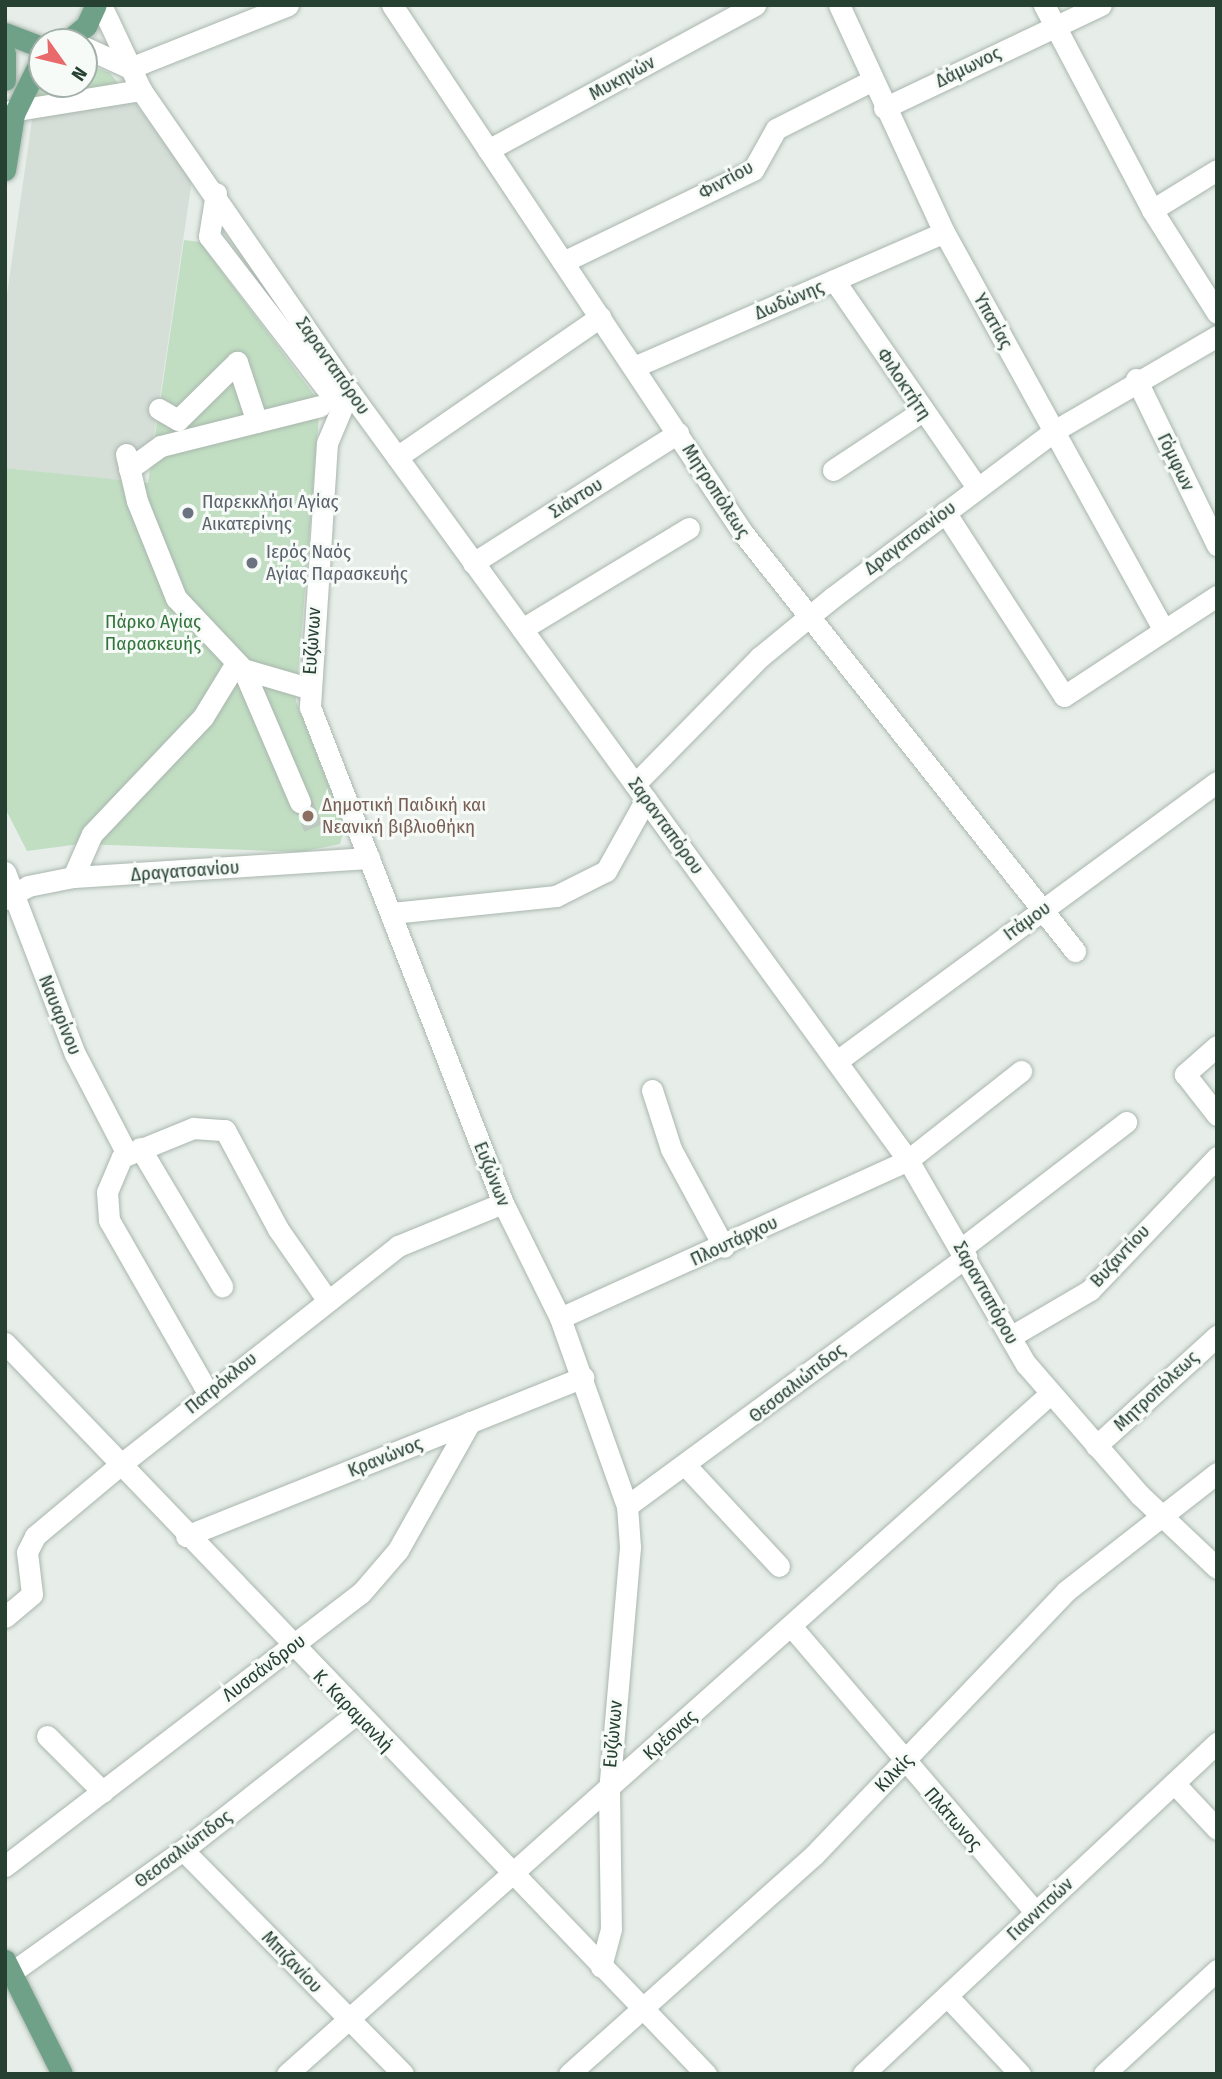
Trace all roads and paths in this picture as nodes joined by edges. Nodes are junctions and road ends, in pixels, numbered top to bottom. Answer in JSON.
{"nodes":[{"id":1,"x":99,"y":5,"type":"edge"},
{"id":2,"x":288,"y":5,"type":"edge"},
{"id":3,"x":392,"y":5,"type":"edge"},
{"id":4,"x":755,"y":5,"type":"edge"},
{"id":5,"x":839,"y":5,"type":"edge"},
{"id":6,"x":1044,"y":5,"type":"edge"},
{"id":7,"x":1101,"y":5,"type":"edge"},
{"id":8,"x":1053,"y":27,"type":"junction"},
{"id":9,"x":84,"y":28,"type":"edge"},
{"id":10,"x":5,"y":33,"type":"edge"},
{"id":11,"x":28,"y":42,"type":"edge"},
{"id":12,"x":5,"y":53,"type":"edge"},
{"id":13,"x":98,"y":53,"type":"edge"},
{"id":14,"x":130,"y":68,"type":"junction"},
{"id":15,"x":6,"y":73,"type":"edge"},
{"id":16,"x":5,"y":80,"type":"edge"},
{"id":17,"x":871,"y":81,"type":"junction"},
{"id":18,"x":28,"y":82,"type":"edge"},
{"id":19,"x":141,"y":90,"type":"junction"},
{"id":20,"x":884,"y":108,"type":"junction"},
{"id":21,"x":10,"y":113,"type":"edge"},
{"id":22,"x":488,"y":150,"type":"junction"},
{"id":23,"x":5,"y":170,"type":"edge"},
{"id":24,"x":1217,"y":170,"type":"edge"},
{"id":25,"x":216,"y":193,"type":"junction"},
{"id":26,"x":1152,"y":210,"type":"junction"},
{"id":27,"x":944,"y":232,"type":"junction"},
{"id":28,"x":563,"y":262,"type":"junction"},
{"id":29,"x":834,"y":281,"type":"junction"},
{"id":30,"x":1217,"y":313,"type":"edge"},
{"id":31,"x":600,"y":317,"type":"junction"},
{"id":32,"x":1217,"y":336,"type":"edge"},
{"id":33,"x":634,"y":367,"type":"junction"},
{"id":34,"x":1136,"y":379,"type":"junction"},
{"id":35,"x":336,"y":401,"type":"junction"},
{"id":36,"x":159,"y":409,"type":"dead end"},
{"id":37,"x":922,"y":411,"type":"junction"},
{"id":38,"x":257,"y":422,"type":"junction"},
{"id":39,"x":1054,"y":430,"type":"junction"},
{"id":40,"x":678,"y":433,"type":"junction"},
{"id":41,"x":397,"y":457,"type":"junction"},
{"id":42,"x":833,"y":470,"type":"dead end"},
{"id":43,"x":977,"y":487,"type":"junction"},
{"id":44,"x":945,"y":512,"type":"junction"},
{"id":45,"x":688,"y":528,"type":"dead end"},
{"id":46,"x":1217,"y":545,"type":"edge"},
{"id":47,"x":473,"y":563,"type":"junction"},
{"id":48,"x":1217,"y":596,"type":"edge"},
{"id":49,"x":810,"y":615,"type":"junction"},
{"id":50,"x":522,"y":629,"type":"junction"},
{"id":51,"x":1163,"y":629,"type":"junction"},
{"id":52,"x":239,"y":666,"type":"junction"},
{"id":53,"x":308,"y":688,"type":"junction"},
{"id":54,"x":1217,"y":782,"type":"edge"},
{"id":55,"x":640,"y":791,"type":"junction"},
{"id":56,"x":300,"y":802,"type":"dead end"},
{"id":57,"x":369,"y":858,"type":"junction"},
{"id":58,"x":5,"y":872,"type":"edge"},
{"id":59,"x":73,"y":877,"type":"junction"},
{"id":60,"x":9,"y":896,"type":"edge"},
{"id":61,"x":1045,"y":908,"type":"junction"},
{"id":62,"x":393,"y":913,"type":"junction"},
{"id":63,"x":1075,"y":951,"type":"dead end"},
{"id":64,"x":1217,"y":1046,"type":"edge"},
{"id":65,"x":837,"y":1061,"type":"junction"},
{"id":66,"x":1021,"y":1071,"type":"dead end"},
{"id":67,"x":652,"y":1090,"type":"dead end"},
{"id":68,"x":1217,"y":1115,"type":"edge"},
{"id":69,"x":1126,"y":1122,"type":"dead end"},
{"id":70,"x":133,"y":1151,"type":"junction"},
{"id":71,"x":1217,"y":1157,"type":"edge"},
{"id":72,"x":908,"y":1160,"type":"junction"},
{"id":73,"x":503,"y":1203,"type":"junction"},
{"id":74,"x":724,"y":1247,"type":"junction"},
{"id":75,"x":964,"y":1252,"type":"junction"},
{"id":76,"x":222,"y":1286,"type":"dead end"},
{"id":77,"x":326,"y":1297,"type":"junction"},
{"id":78,"x":559,"y":1318,"type":"junction"},
{"id":79,"x":1217,"y":1336,"type":"edge"},
{"id":80,"x":1010,"y":1337,"type":"junction"},
{"id":81,"x":5,"y":1343,"type":"edge"},
{"id":82,"x":583,"y":1377,"type":"junction"},
{"id":83,"x":208,"y":1393,"type":"junction"},
{"id":84,"x":1051,"y":1394,"type":"junction"},
{"id":85,"x":470,"y":1422,"type":"junction"},
{"id":86,"x":1096,"y":1446,"type":"junction"},
{"id":87,"x":120,"y":1465,"type":"junction"},
{"id":88,"x":687,"y":1467,"type":"junction"},
{"id":89,"x":1217,"y":1473,"type":"edge"},
{"id":90,"x":627,"y":1506,"type":"junction"},
{"id":91,"x":1160,"y":1517,"type":"junction"},
{"id":92,"x":186,"y":1536,"type":"junction"},
{"id":93,"x":779,"y":1566,"type":"dead end"},
{"id":94,"x":1217,"y":1568,"type":"edge"},
{"id":95,"x":5,"y":1617,"type":"edge"},
{"id":96,"x":791,"y":1626,"type":"junction"},
{"id":97,"x":292,"y":1647,"type":"junction"},
{"id":98,"x":356,"y":1714,"type":"junction"},
{"id":99,"x":47,"y":1735,"type":"dead end"},
{"id":100,"x":1217,"y":1743,"type":"edge"},
{"id":101,"x":904,"y":1763,"type":"junction"},
{"id":102,"x":1174,"y":1783,"type":"junction"},
{"id":103,"x":609,"y":1790,"type":"junction"},
{"id":104,"x":103,"y":1792,"type":"junction"},
{"id":105,"x":1217,"y":1829,"type":"edge"},
{"id":106,"x":183,"y":1850,"type":"junction"},
{"id":107,"x":5,"y":1866,"type":"edge"},
{"id":108,"x":512,"y":1876,"type":"junction"},
{"id":109,"x":1036,"y":1913,"type":"junction"},
{"id":110,"x":601,"y":1967,"type":"junction"},
{"id":111,"x":7,"y":1970,"type":"edge"},
{"id":112,"x":1217,"y":1970,"type":"edge"},
{"id":113,"x":947,"y":1996,"type":"junction"},
{"id":114,"x":643,"y":2009,"type":"junction"},
{"id":115,"x":349,"y":2020,"type":"junction"},
{"id":116,"x":62,"y":2074,"type":"edge"},
{"id":117,"x":287,"y":2074,"type":"edge"},
{"id":118,"x":403,"y":2074,"type":"edge"},
{"id":119,"x":569,"y":2074,"type":"edge"},
{"id":120,"x":706,"y":2074,"type":"edge"},
{"id":121,"x":863,"y":2074,"type":"edge"},
{"id":122,"x":1020,"y":2074,"type":"edge"},
{"id":123,"x":1104,"y":2074,"type":"edge"}],
"edges":[{"from":1,"to":9,"type":"main road"},
{"from":1,"to":14,"type":"street","name":"Σαρανταπόρου"},
{"from":2,"to":14,"type":"street"},
{"from":3,"to":22,"type":"street","name":"Μητροπόλεως"},
{"from":4,"to":22,"type":"street","name":"Μυκηνών"},
{"from":5,"to":17,"type":"street","name":"Υπατίας"},
{"from":6,"to":8,"type":"street"},
{"from":7,"to":8,"type":"street","name":"Δάμωνος"},
{"from":8,"to":20,"type":"street","name":"Δάμωνος"},
{"from":8,"to":26,"type":"street"},
{"from":10,"to":11,"type":"main road"},
{"from":12,"to":15,"type":"main road"},
{"from":13,"to":14,"type":"street"},
{"from":14,"to":19,"type":"street","name":"Σαρανταπόρου"},
{"from":15,"to":16,"type":"main road"},
{"from":17,"to":20,"type":"street","name":"Υπατίας"},
{"from":17,"to":28,"type":"street","name":"Φιντίου"},
{"from":18,"to":21,"type":"main road"},
{"from":19,"to":21,"type":"street"},
{"from":19,"to":25,"type":"street","name":"Σαρανταπόρου"},
{"from":20,"to":27,"type":"street","name":"Υπατίας"},
{"from":21,"to":23,"type":"main road"},
{"from":22,"to":28,"type":"street","name":"Μητροπόλεως"},
{"from":24,"to":26,"type":"street"},
{"from":25,"to":35,"type":"street","name":"Σαρανταπόρου"},
{"from":25,"to":35,"type":"street"},
{"from":26,"to":30,"type":"street"},
{"from":27,"to":29,"type":"street","name":"Δωδώνης"},
{"from":27,"to":39,"type":"street","name":"Υπατίας"},
{"from":28,"to":31,"type":"street","name":"Μητροπόλεως"},
{"from":29,"to":33,"type":"street","name":"Δωδώνης"},
{"from":29,"to":37,"type":"street","name":"Φιλοκτήτη"},
{"from":31,"to":33,"type":"street","name":"Μητροπόλεως"},
{"from":31,"to":41,"type":"street"},
{"from":32,"to":34,"type":"street","name":"Δραγατσανίου"},
{"from":33,"to":40,"type":"street","name":"Μητροπόλεως"},
{"from":34,"to":39,"type":"street","name":"Δραγατσανίου"},
{"from":34,"to":46,"type":"street","name":"Γόμφων"},
{"from":35,"to":38,"type":"street"},
{"from":35,"to":41,"type":"street","name":"Σαρανταπόρου"},
{"from":35,"to":53,"type":"street","name":"Ευζώνων"},
{"from":36,"to":38,"type":"street"},
{"from":37,"to":42,"type":"street"},
{"from":37,"to":43,"type":"street","name":"Φιλοκτήτη"},
{"from":38,"to":52,"type":"street"},
{"from":39,"to":43,"type":"street","name":"Δραγατσανίου"},
{"from":39,"to":51,"type":"street","name":"Υπατίας"},
{"from":40,"to":47,"type":"street","name":"Σιάντου"},
{"from":40,"to":49,"type":"street","name":"Μητροπόλεως"},
{"from":41,"to":47,"type":"street","name":"Σαρανταπόρου"},
{"from":43,"to":44,"type":"street","name":"Δραγατσανίου"},
{"from":44,"to":49,"type":"street","name":"Δραγατσανίου"},
{"from":44,"to":51,"type":"street"},
{"from":45,"to":50,"type":"street"},
{"from":47,"to":50,"type":"street","name":"Σαρανταπόρου"},
{"from":48,"to":51,"type":"street"},
{"from":49,"to":55,"type":"street","name":"Δραγατσανίου"},
{"from":49,"to":61,"type":"street","name":"Μητροπόλεως"},
{"from":50,"to":55,"type":"street","name":"Σαρανταπόρου"},
{"from":52,"to":53,"type":"street"},
{"from":52,"to":56,"type":"street"},
{"from":52,"to":59,"type":"street"},
{"from":53,"to":57,"type":"street","name":"Ευζώνων"},
{"from":54,"to":61,"type":"street","name":"Ιτάμου"},
{"from":55,"to":62,"type":"street","name":"Δραγατσανίου"},
{"from":55,"to":65,"type":"street","name":"Σαρανταπόρου"},
{"from":57,"to":59,"type":"street","name":"Δραγατσανίου"},
{"from":57,"to":62,"type":"street","name":"Ευζώνων"},
{"from":58,"to":60,"type":"street","name":"Ναυαρίνου"},
{"from":59,"to":60,"type":"street","name":"Δραγατσανίου"},
{"from":60,"to":70,"type":"street","name":"Ναυαρίνου"},
{"from":61,"to":63,"type":"street","name":"Μητροπόλεως"},
{"from":61,"to":65,"type":"street","name":"Ιτάμου"},
{"from":62,"to":73,"type":"street","name":"Ευζώνων"},
{"from":64,"to":68,"type":"street"},
{"from":65,"to":72,"type":"street","name":"Σαρανταπόρου"},
{"from":66,"to":72,"type":"street","name":"Πλουτάρχου"},
{"from":67,"to":74,"type":"street"},
{"from":69,"to":75,"type":"street","name":"Θεσσαλιώτιδος"},
{"from":70,"to":76,"type":"street","name":"Ναυαρίνου"},
{"from":70,"to":77,"type":"street"},
{"from":70,"to":83,"type":"street"},
{"from":71,"to":80,"type":"street","name":"Βυζαντίου"},
{"from":72,"to":74,"type":"street","name":"Πλουτάρχου"},
{"from":72,"to":75,"type":"street","name":"Σαρανταπόρου"},
{"from":73,"to":77,"type":"street","name":"Πατρόκλου"},
{"from":73,"to":78,"type":"street","name":"Ευζώνων"},
{"from":74,"to":78,"type":"street","name":"Πλουτάρχου"},
{"from":75,"to":80,"type":"street","name":"Σαρανταπόρου"},
{"from":75,"to":88,"type":"street","name":"Θεσσαλιώτιδος"},
{"from":77,"to":83,"type":"street","name":"Πατρόκλου"},
{"from":78,"to":82,"type":"street","name":"Ευζώνων"},
{"from":79,"to":86,"type":"street","name":"Μητροπόλεως"},
{"from":80,"to":84,"type":"street","name":"Σαρανταπόρου"},
{"from":81,"to":87,"type":"street","name":"Κ. Καραμανλή"},
{"from":82,"to":85,"type":"street","name":"Κρανώνος"},
{"from":82,"to":90,"type":"street","name":"Ευζώνων"},
{"from":83,"to":87,"type":"street","name":"Πατρόκλου"},
{"from":84,"to":86,"type":"street","name":"Σαρανταπόρου"},
{"from":84,"to":96,"type":"street","name":"Κρέσνας"},
{"from":85,"to":92,"type":"street","name":"Κρανώνος"},
{"from":85,"to":97,"type":"street","name":"Λυσσάνδρου"},
{"from":86,"to":91,"type":"street","name":"Σαρανταπόρου"},
{"from":87,"to":92,"type":"street","name":"Κ. Καραμανλή"},
{"from":87,"to":95,"type":"street","name":"Πατρόκλου"},
{"from":88,"to":90,"type":"street","name":"Θεσσαλιώτιδος"},
{"from":88,"to":93,"type":"street"},
{"from":89,"to":91,"type":"street","name":"Κιλκίς"},
{"from":90,"to":103,"type":"street","name":"Ευζώνων"},
{"from":91,"to":94,"type":"street","name":"Σαρανταπόρου"},
{"from":91,"to":101,"type":"street","name":"Κιλκίς"},
{"from":92,"to":97,"type":"street","name":"Κ. Καραμανλή"},
{"from":96,"to":101,"type":"street","name":"Πλάτωνος"},
{"from":96,"to":103,"type":"street","name":"Κρέσνας"},
{"from":97,"to":98,"type":"street","name":"Κ. Καραμανλή"},
{"from":97,"to":104,"type":"street","name":"Λυσσάνδρου"},
{"from":98,"to":106,"type":"street","name":"Θεσσαλιώτιδος"},
{"from":98,"to":108,"type":"street","name":"Κ. Καραμανλή"},
{"from":99,"to":104,"type":"street"},
{"from":100,"to":102,"type":"street","name":"Γιαννιτσών"},
{"from":101,"to":109,"type":"street","name":"Πλάτωνος"},
{"from":101,"to":114,"type":"street","name":"Κιλκίς"},
{"from":102,"to":105,"type":"street"},
{"from":102,"to":109,"type":"street","name":"Γιαννιτσών"},
{"from":103,"to":108,"type":"street","name":"Κρέσνας"},
{"from":103,"to":110,"type":"street","name":"Ευζώνων"},
{"from":104,"to":107,"type":"street","name":"Λυσσάνδρου"},
{"from":106,"to":111,"type":"street","name":"Θεσσαλιώτιδος"},
{"from":106,"to":115,"type":"street","name":"Μπιζανίου"},
{"from":108,"to":110,"type":"street","name":"Κ. Καραμανλή"},
{"from":108,"to":115,"type":"street","name":"Κρέσνας"},
{"from":109,"to":113,"type":"street","name":"Γιαννιτσών"},
{"from":110,"to":114,"type":"street","name":"Κ. Καραμανλή"},
{"from":111,"to":116,"type":"main road"},
{"from":112,"to":123,"type":"street"},
{"from":113,"to":121,"type":"street","name":"Γιαννιτσών"},
{"from":113,"to":122,"type":"street"},
{"from":114,"to":119,"type":"street","name":"Κιλκίς"},
{"from":114,"to":120,"type":"street","name":"Κ. Καραμανλή"},
{"from":115,"to":117,"type":"street","name":"Κρέσνας"},
{"from":115,"to":118,"type":"street","name":"Μπιζανίου"}]}
